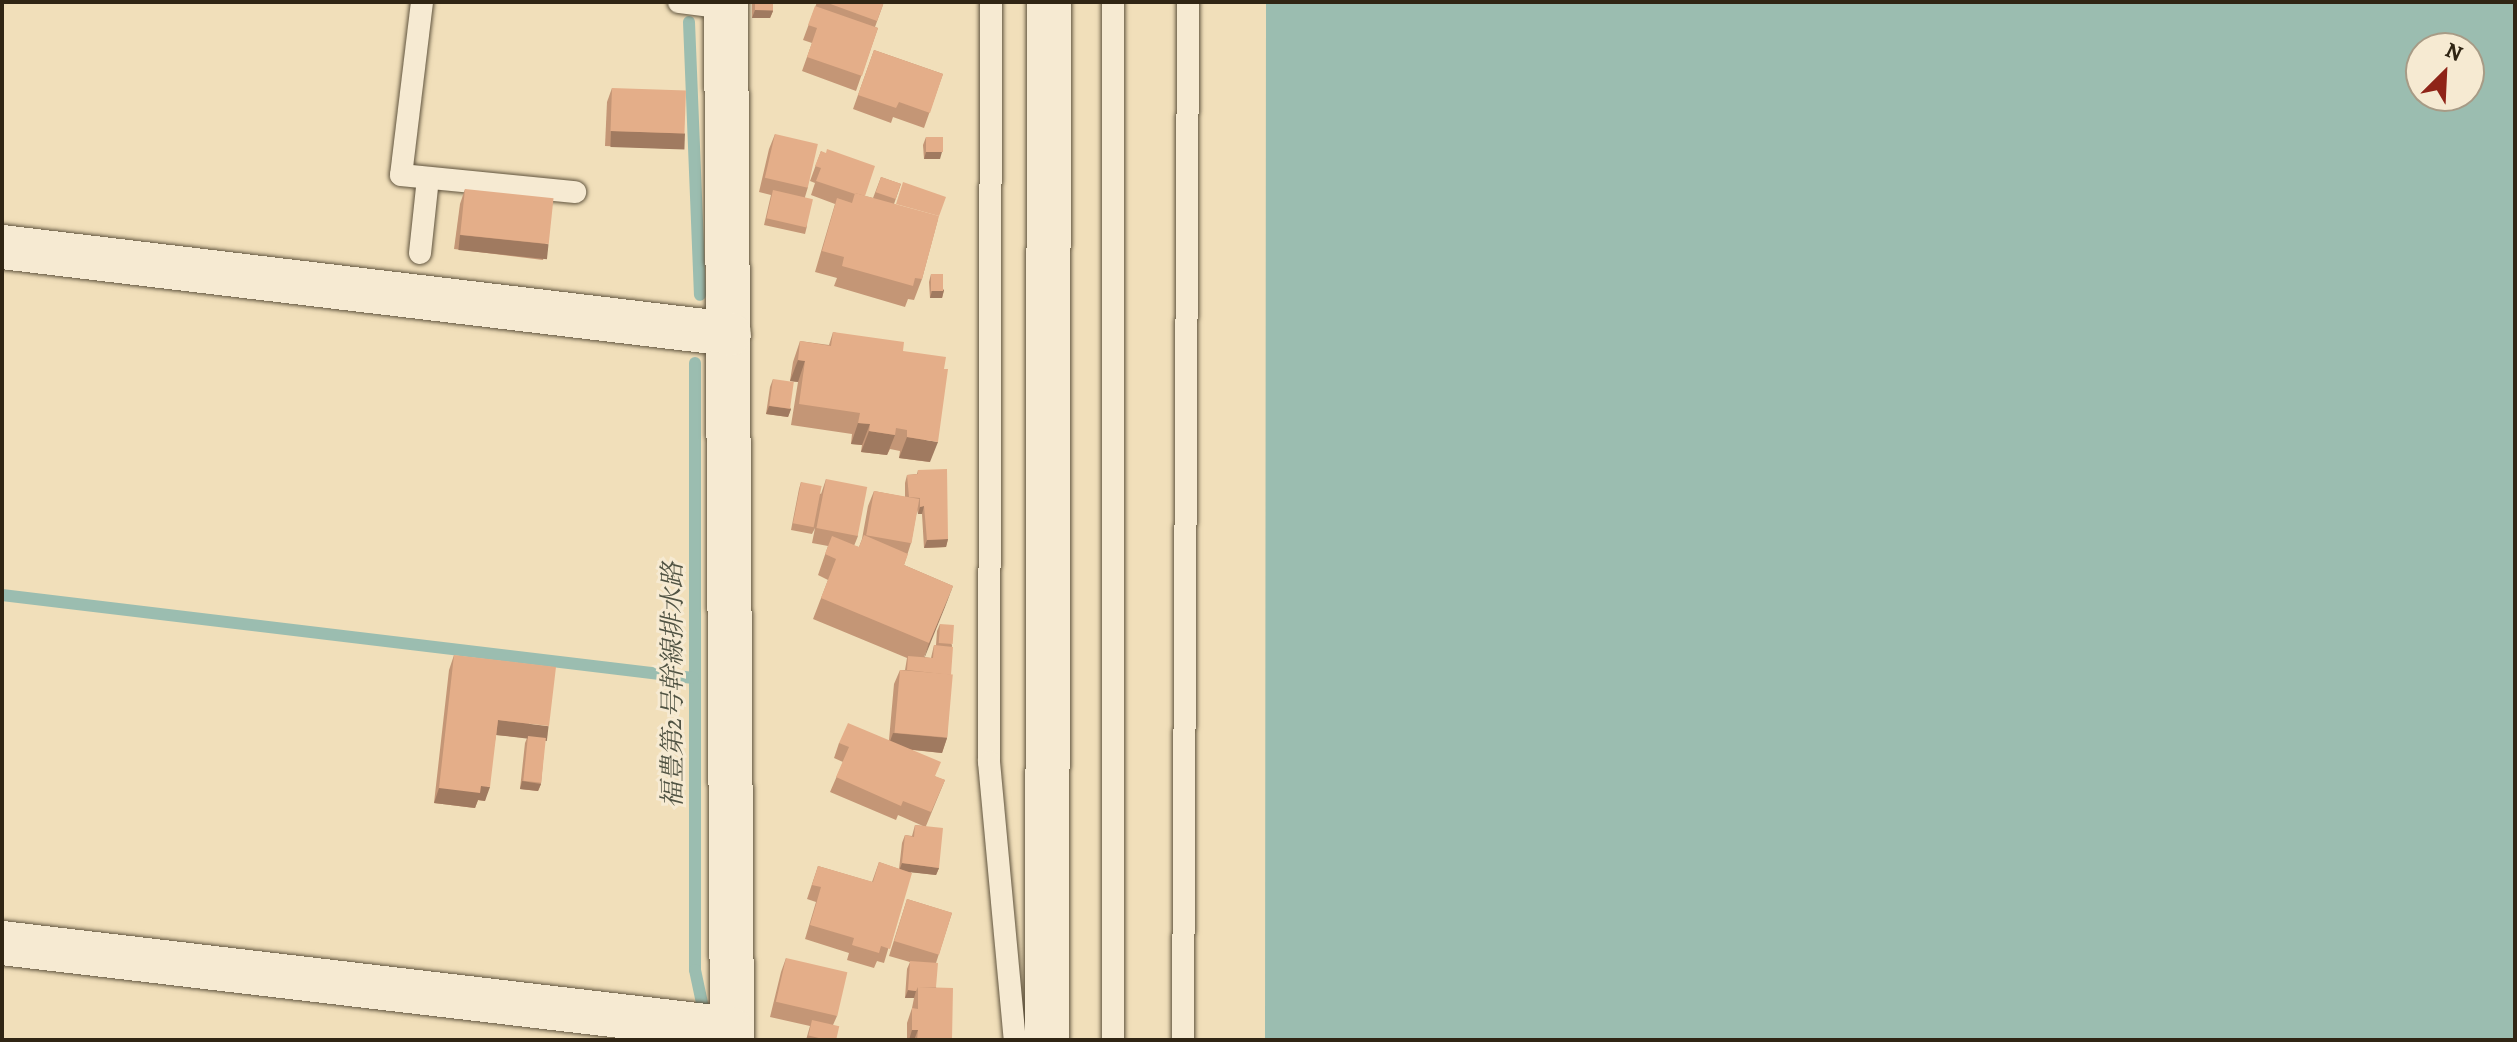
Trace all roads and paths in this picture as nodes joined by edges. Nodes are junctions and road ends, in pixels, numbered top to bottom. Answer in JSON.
{"nodes":[{"id":1,"x":422,"y":2,"type":"edge"},
{"id":2,"x":679,"y":2,"type":"edge"},
{"id":3,"x":991,"y":2,"type":"edge"},
{"id":4,"x":1049,"y":2,"type":"edge"},
{"id":5,"x":1113,"y":2,"type":"edge"},
{"id":6,"x":1188,"y":2,"type":"edge"},
{"id":7,"x":726,"y":5,"type":"edge"},
{"id":8,"x":428,"y":178,"type":"junction"},
{"id":9,"x":575,"y":192,"type":"dead end"},
{"id":10,"x":2,"y":247,"type":"edge"},
{"id":11,"x":420,"y":253,"type":"dead end"},
{"id":12,"x":729,"y":334,"type":"junction"},
{"id":13,"x":2,"y":943,"type":"edge"},
{"id":14,"x":732,"y":1035,"type":"edge"},
{"id":15,"x":1015,"y":1040,"type":"edge"},
{"id":16,"x":1047,"y":1040,"type":"edge"},
{"id":17,"x":1113,"y":1040,"type":"edge"},
{"id":18,"x":1183,"y":1040,"type":"edge"}],
"edges":[{"from":1,"to":8,"type":"lane"},
{"from":2,"to":7,"type":"lane"},
{"from":3,"to":15,"type":"lane"},
{"from":4,"to":16,"type":"street"},
{"from":5,"to":17,"type":"lane"},
{"from":6,"to":18,"type":"lane"},
{"from":7,"to":12,"type":"street"},
{"from":8,"to":9,"type":"lane"},
{"from":8,"to":11,"type":"lane"},
{"from":10,"to":12,"type":"street"},
{"from":12,"to":14,"type":"street"},
{"from":13,"to":14,"type":"street"}]}
